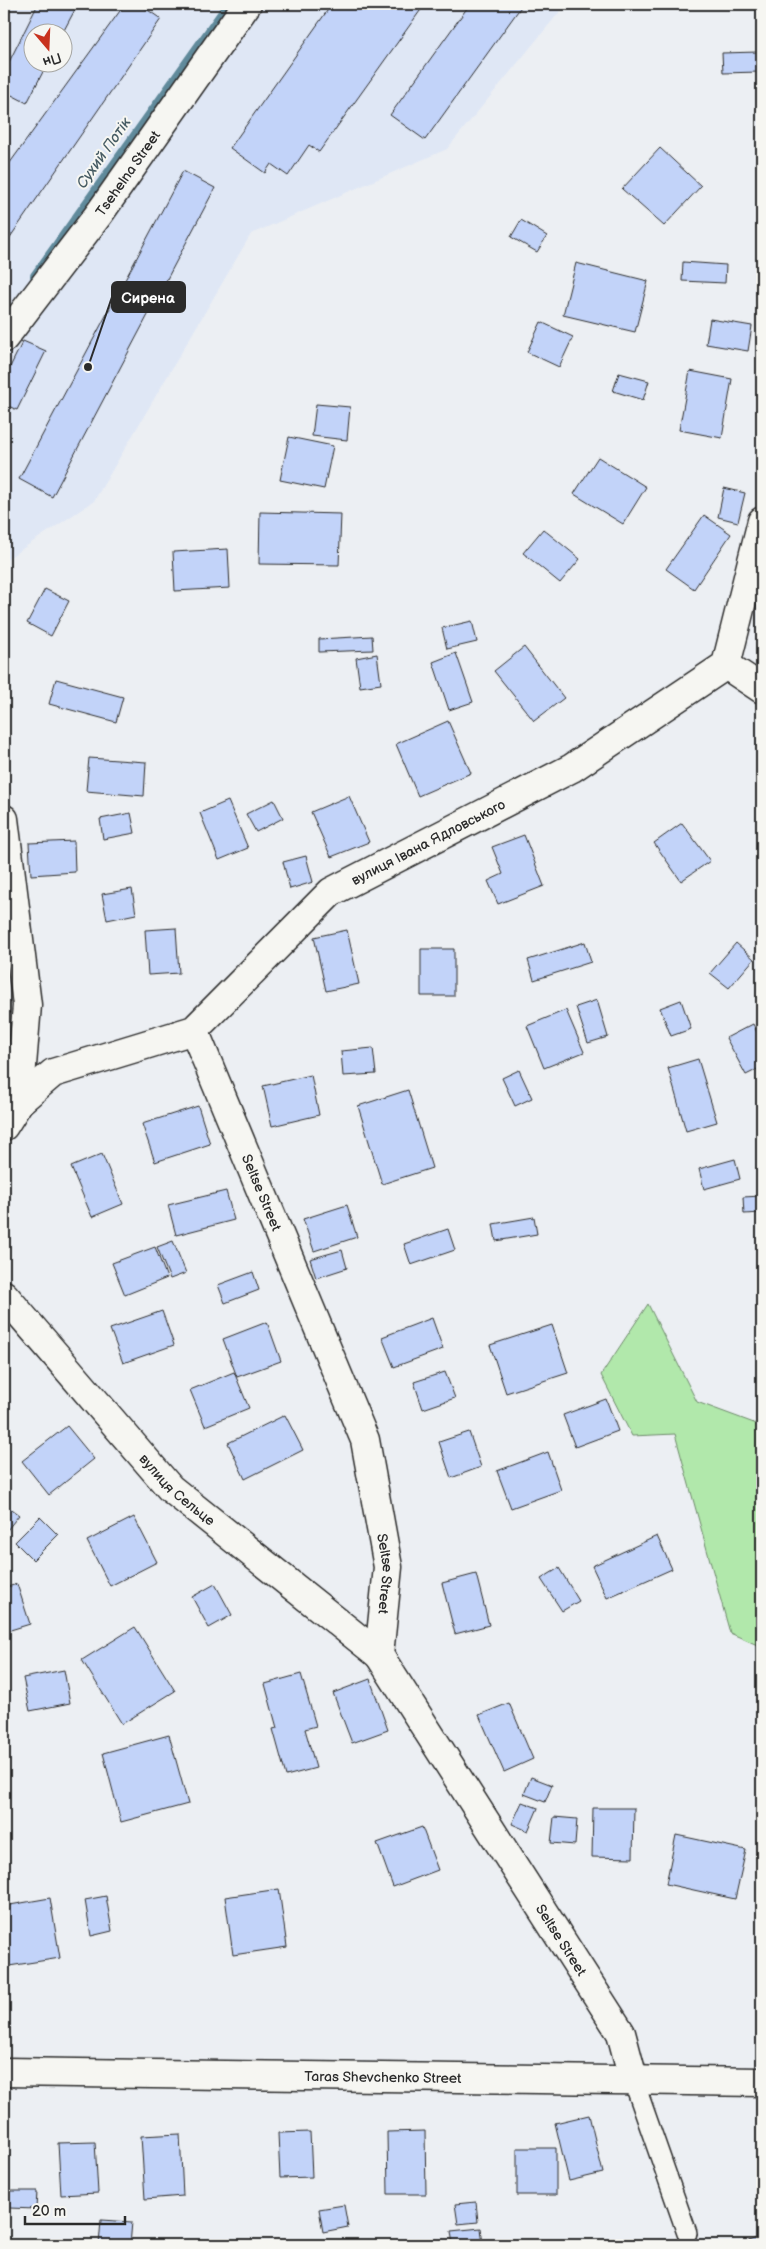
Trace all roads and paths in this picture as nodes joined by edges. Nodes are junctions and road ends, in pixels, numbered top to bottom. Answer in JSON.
{"nodes":[{"id":1,"x":247,"y":4,"type":"edge"},
{"id":2,"x":4,"y":338,"type":"edge"},
{"id":3,"x":762,"y":521,"type":"edge"},
{"id":4,"x":726,"y":665,"type":"junction"},
{"id":5,"x":762,"y":689,"type":"edge"},
{"id":6,"x":4,"y":819,"type":"edge"},
{"id":7,"x":194,"y":1030,"type":"junction"},
{"id":8,"x":11,"y":1099,"type":"edge"},
{"id":9,"x":4,"y":1126,"type":"edge"},
{"id":10,"x":4,"y":1296,"type":"edge"},
{"id":11,"x":379,"y":1655,"type":"junction"},
{"id":12,"x":4,"y":2072,"type":"edge"},
{"id":13,"x":634,"y":2082,"type":"junction"},
{"id":14,"x":762,"y":2082,"type":"edge"},
{"id":15,"x":688,"y":2233,"type":"dead end"}],
"edges":[{"from":1,"to":2,"type":"street","name":"Tsehelna Street"},
{"from":3,"to":4,"type":"street"},
{"from":4,"to":5,"type":"street"},
{"from":4,"to":7,"type":"street","name":"вулиця Івана Ядловського"},
{"from":6,"to":8,"type":"street"},
{"from":7,"to":8,"type":"street","name":"вулиця Івана Ядловського"},
{"from":7,"to":11,"type":"street","name":"Seltse Street"},
{"from":8,"to":9,"type":"street"},
{"from":10,"to":11,"type":"street","name":"вулиця Сельце"},
{"from":11,"to":13,"type":"street","name":"Seltse Street"},
{"from":12,"to":13,"type":"street","name":"Taras Shevchenko Street"},
{"from":13,"to":14,"type":"street","name":"Taras Shevchenko Street"},
{"from":13,"to":15,"type":"lane"}]}
